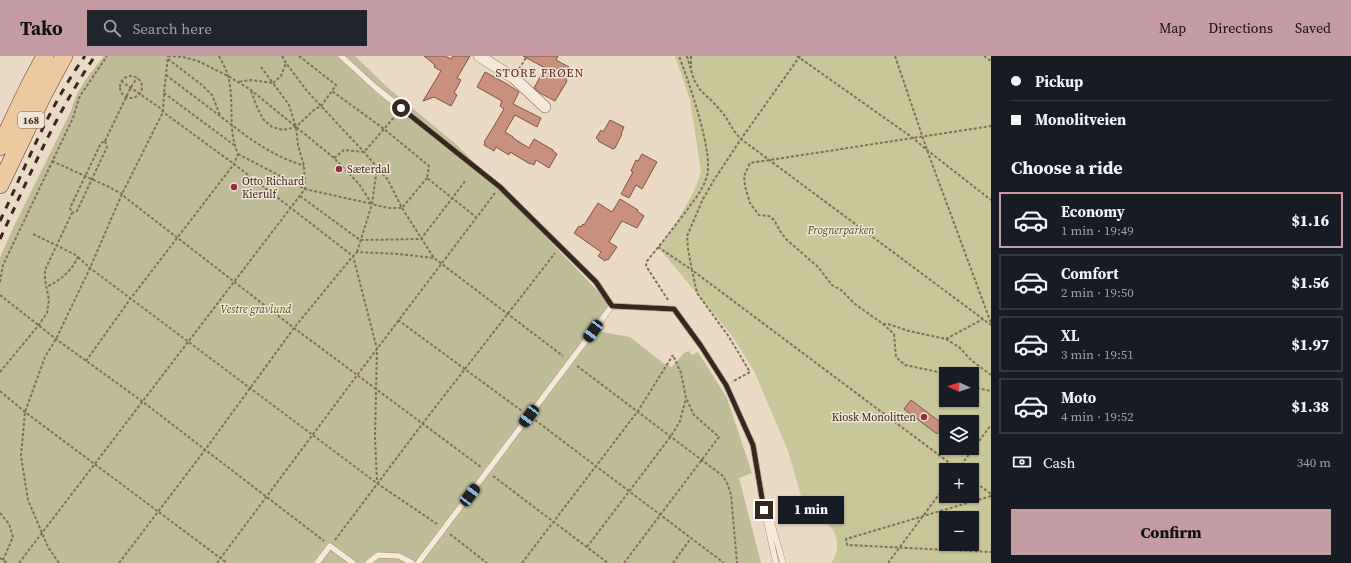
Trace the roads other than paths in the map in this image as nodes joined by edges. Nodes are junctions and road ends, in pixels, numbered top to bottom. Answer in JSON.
{"nodes":[{"id":1,"x":45,"y":56,"type":"edge"},
{"id":2,"x":64,"y":56,"type":"edge"},
{"id":3,"x":341,"y":56,"type":"edge"},
{"id":4,"x":479,"y":56,"type":"edge"},
{"id":5,"x":545,"y":107,"type":"dead end"},
{"id":6,"x":0,"y":147,"type":"edge"},
{"id":7,"x":0,"y":185,"type":"edge"},
{"id":8,"x":612,"y":306,"type":"junction"},
{"id":9,"x":770,"y":517,"type":"dead end"},
{"id":10,"x":317,"y":563,"type":"edge"},
{"id":11,"x":353,"y":563,"type":"edge"},
{"id":12,"x":368,"y":563,"type":"edge"},
{"id":13,"x":412,"y":563,"type":"edge"},
{"id":14,"x":418,"y":563,"type":"edge"},
{"id":15,"x":776,"y":563,"type":"edge"},
{"id":16,"x":783,"y":563,"type":"edge"}],
"edges":[{"from":1,"to":6,"type":"main road","number":"168"},
{"from":2,"to":7,"type":"main road","number":"168"},
{"from":3,"to":8,"type":"lane"},
{"from":4,"to":5,"type":"street"},
{"from":8,"to":14,"type":"lane"},
{"from":8,"to":15,"type":"lane"},
{"from":9,"to":16,"type":"lane"},
{"from":10,"to":11,"type":"lane"},
{"from":12,"to":13,"type":"lane"}]}
